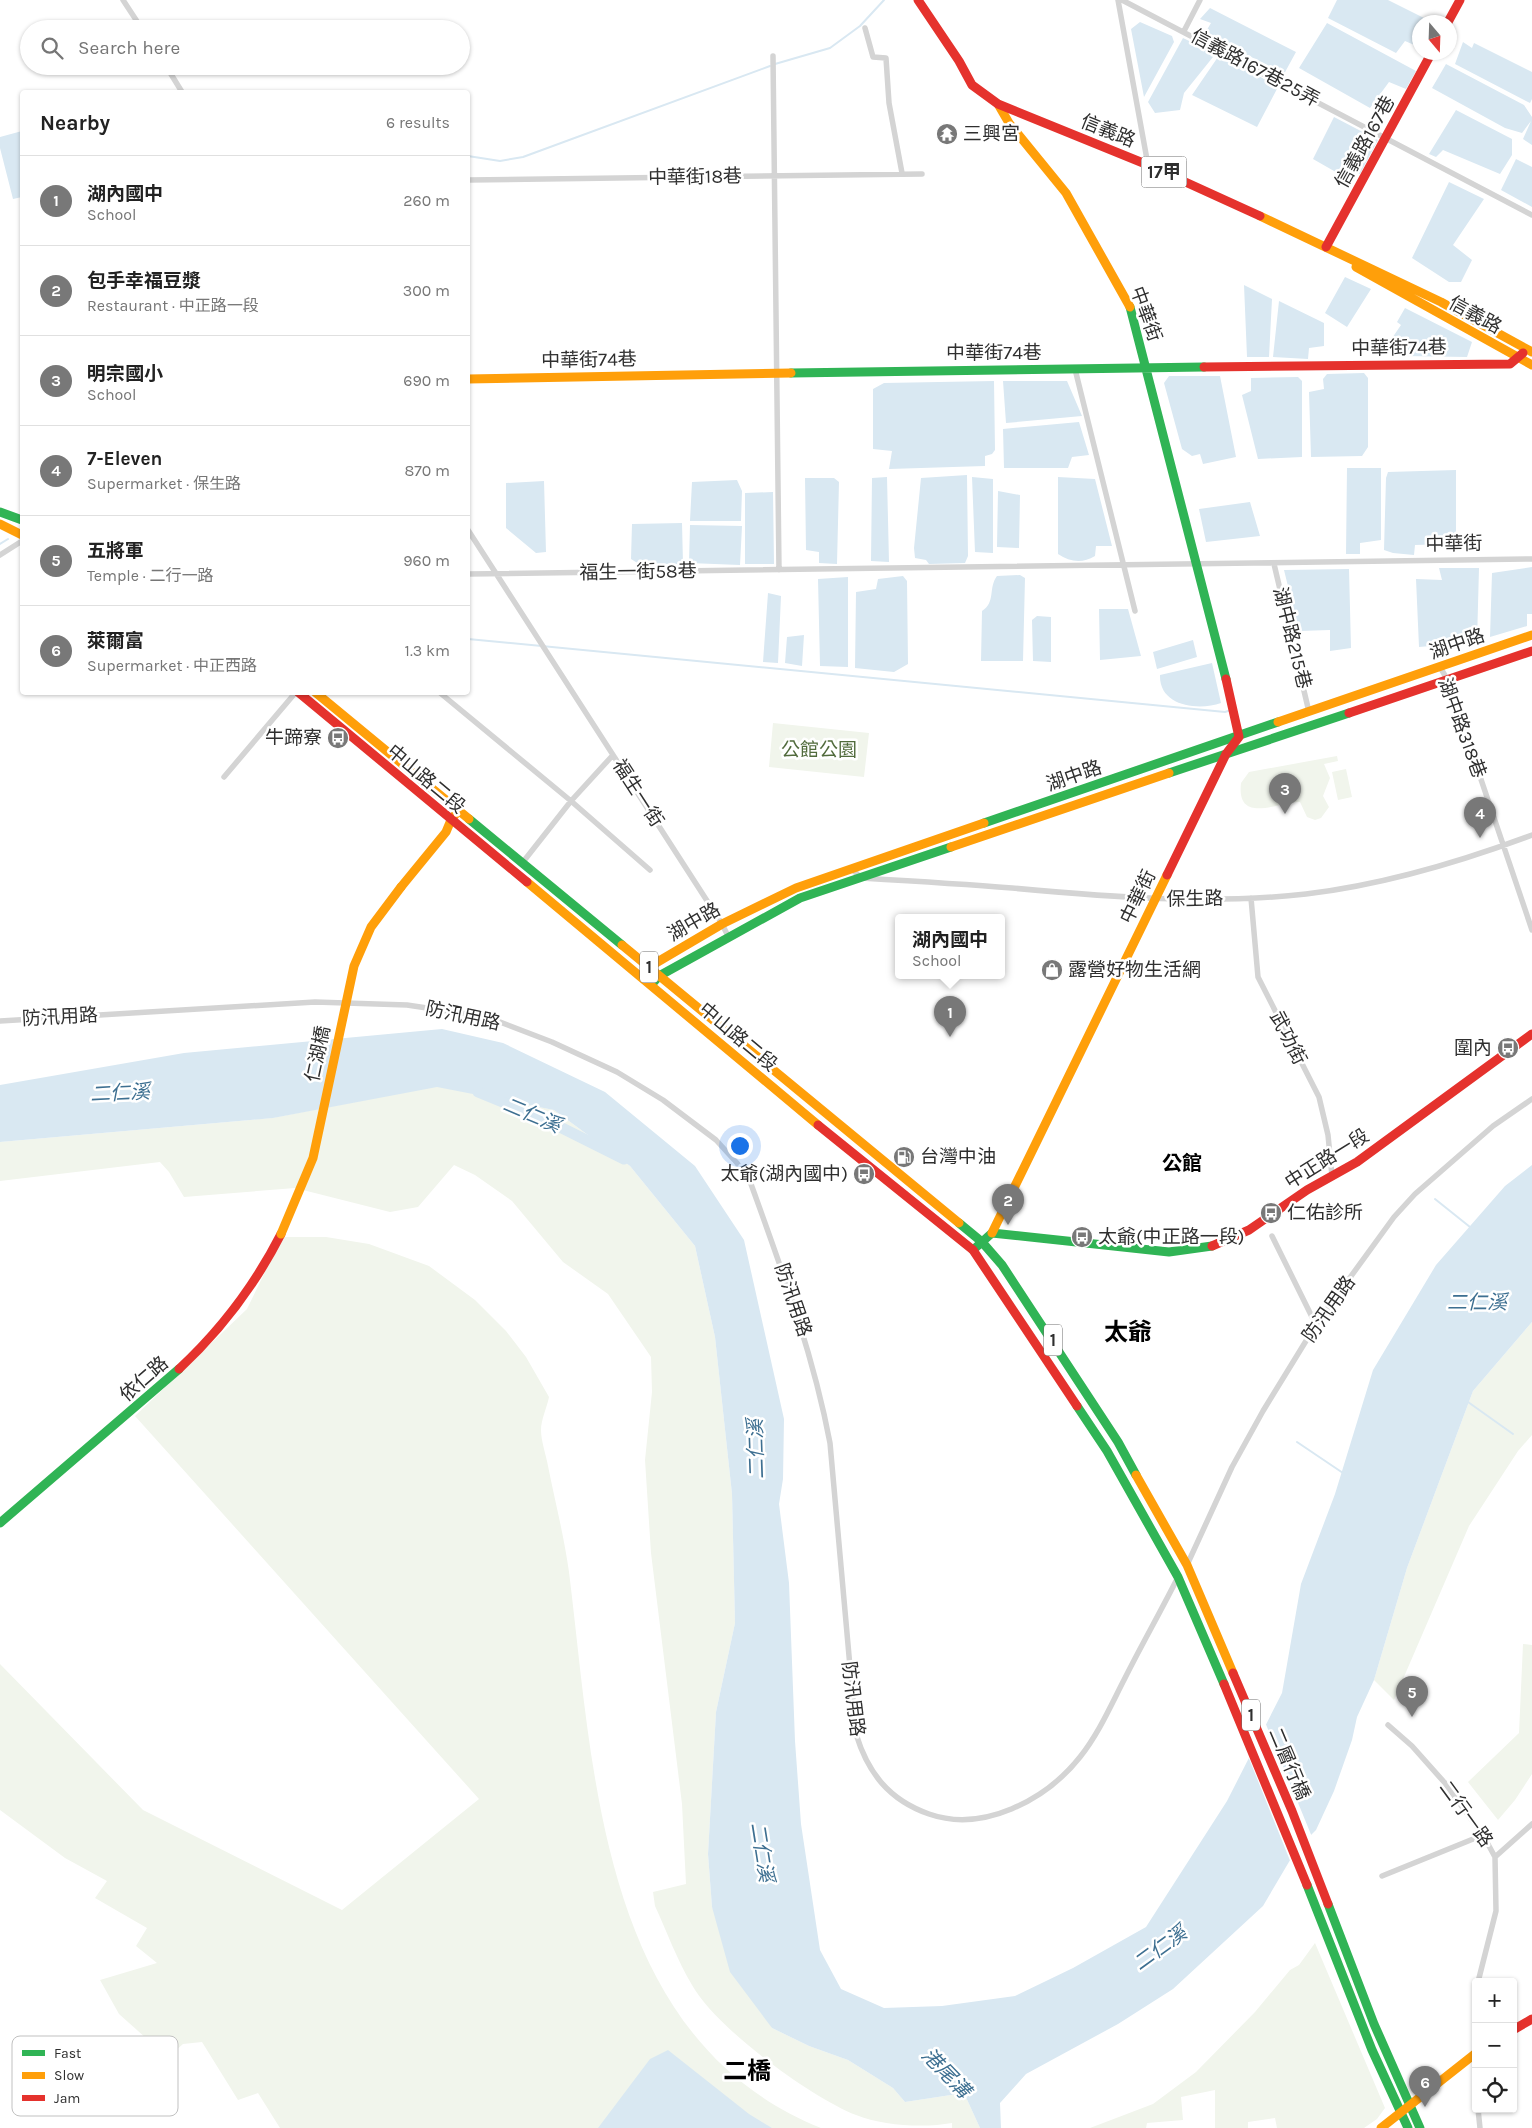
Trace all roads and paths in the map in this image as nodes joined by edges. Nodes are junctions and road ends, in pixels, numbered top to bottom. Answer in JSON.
{"nodes":[{"id":1,"x":123,"y":0,"type":"edge"},
{"id":2,"x":918,"y":0,"type":"edge"},
{"id":3,"x":1120,"y":0,"type":"edge"},
{"id":4,"x":1200,"y":0,"type":"edge"},
{"id":5,"x":1460,"y":0,"type":"edge"},
{"id":6,"x":1452,"y":15,"type":"edge"},
{"id":7,"x":136,"y":20,"type":"edge"},
{"id":8,"x":865,"y":28,"type":"dead end"},
{"id":9,"x":1184,"y":31,"type":"junction"},
{"id":10,"x":773,"y":58,"type":"dead end"},
{"id":11,"x":1428,"y":60,"type":"edge"},
{"id":12,"x":172,"y":75,"type":"edge"},
{"id":13,"x":181,"y":90,"type":"edge"},
{"id":14,"x":998,"y":104,"type":"junction"},
{"id":15,"x":1387,"y":138,"type":"junction"},
{"id":16,"x":1148,"y":165,"type":"junction"},
{"id":17,"x":902,"y":173,"type":"junction"},
{"id":18,"x":922,"y":174,"type":"dead end"},
{"id":19,"x":774,"y":175,"type":"junction"},
{"id":20,"x":470,"y":180,"type":"edge"},
{"id":21,"x":1532,"y":215,"type":"edge"},
{"id":22,"x":1326,"y":247,"type":"junction"},
{"id":23,"x":1529,"y":351,"type":"edge"},
{"id":24,"x":1518,"y":358,"type":"junction"},
{"id":25,"x":1532,"y":365,"type":"edge"},
{"id":26,"x":1146,"y":367,"type":"junction"},
{"id":27,"x":1075,"y":369,"type":"junction"},
{"id":28,"x":776,"y":372,"type":"junction"},
{"id":29,"x":470,"y":379,"type":"edge"},
{"id":30,"x":0,"y":512,"type":"edge"},
{"id":31,"x":20,"y":519,"type":"edge"},
{"id":32,"x":2,"y":525,"type":"edge"},
{"id":33,"x":470,"y":533,"type":"edge"},
{"id":34,"x":20,"y":534,"type":"edge"},
{"id":35,"x":20,"y":542,"type":"edge"},
{"id":36,"x":0,"y":556,"type":"edge"},
{"id":37,"x":1532,"y":559,"type":"edge"},
{"id":38,"x":1274,"y":564,"type":"junction"},
{"id":39,"x":1124,"y":565,"type":"junction"},
{"id":40,"x":1197,"y":565,"type":"junction"},
{"id":41,"x":779,"y":570,"type":"junction"},
{"id":42,"x":470,"y":574,"type":"edge"},
{"id":43,"x":496,"y":574,"type":"junction"},
{"id":44,"x":1135,"y":611,"type":"dead end"},
{"id":45,"x":1532,"y":635,"type":"edge"},
{"id":46,"x":1532,"y":651,"type":"edge"},
{"id":47,"x":1440,"y":667,"type":"junction"},
{"id":48,"x":1448,"y":679,"type":"junction"},
{"id":49,"x":294,"y":695,"type":"edge"},
{"id":50,"x":301,"y":695,"type":"edge"},
{"id":51,"x":319,"y":695,"type":"edge"},
{"id":52,"x":443,"y":695,"type":"edge"},
{"id":53,"x":1309,"y":712,"type":"junction"},
{"id":54,"x":1239,"y":737,"type":"junction"},
{"id":55,"x":1226,"y":754,"type":"junction"},
{"id":56,"x":613,"y":755,"type":"junction"},
{"id":57,"x":224,"y":777,"type":"dead end"},
{"id":58,"x":571,"y":801,"type":"junction"},
{"id":59,"x":460,"y":810,"type":"junction"},
{"id":60,"x":451,"y":820,"type":"junction"},
{"id":61,"x":1532,"y":835,"type":"edge"},
{"id":62,"x":1502,"y":846,"type":"junction"},
{"id":63,"x":523,"y":862,"type":"junction"},
{"id":64,"x":650,"y":870,"type":"dead end"},
{"id":65,"x":853,"y":870,"type":"junction"},
{"id":66,"x":861,"y":878,"type":"junction"},
{"id":67,"x":1251,"y":898,"type":"junction"},
{"id":68,"x":1155,"y":900,"type":"junction"},
{"id":69,"x":722,"y":924,"type":"junction"},
{"id":70,"x":1532,"y":930,"type":"edge"},
{"id":71,"x":728,"y":936,"type":"junction"},
{"id":72,"x":649,"y":967,"type":"junction"},
{"id":73,"x":641,"y":976,"type":"junction"},
{"id":74,"x":659,"y":976,"type":"junction"},
{"id":75,"x":651,"y":985,"type":"junction"},
{"id":76,"x":0,"y":1021,"type":"edge"},
{"id":77,"x":1532,"y":1034,"type":"edge"},
{"id":78,"x":1532,"y":1099,"type":"edge"},
{"id":79,"x":1332,"y":1176,"type":"junction"},
{"id":80,"x":992,"y":1233,"type":"junction"},
{"id":81,"x":280,"y":1234,"type":"joint"},
{"id":82,"x":1272,"y":1236,"type":"dead end"},
{"id":83,"x":982,"y":1242,"type":"junction"},
{"id":84,"x":973,"y":1250,"type":"junction"},
{"id":85,"x":1316,"y":1325,"type":"junction"},
{"id":86,"x":1118,"y":1442,"type":"joint"},
{"id":87,"x":1107,"y":1450,"type":"joint"},
{"id":88,"x":0,"y":1523,"type":"edge"},
{"id":89,"x":1187,"y":1565,"type":"junction"},
{"id":90,"x":1178,"y":1577,"type":"junction"},
{"id":91,"x":1388,"y":1725,"type":"dead end"},
{"id":92,"x":1532,"y":1824,"type":"edge"},
{"id":93,"x":1483,"y":1835,"type":"junction"},
{"id":94,"x":1495,"y":1857,"type":"junction"},
{"id":95,"x":1382,"y":1876,"type":"dead end"},
{"id":96,"x":1479,"y":1978,"type":"edge"},
{"id":97,"x":1532,"y":2019,"type":"edge"},
{"id":98,"x":1517,"y":2028,"type":"edge"},
{"id":99,"x":1472,"y":2055,"type":"edge"},
{"id":100,"x":1410,"y":2106,"type":"junction"},
{"id":101,"x":1401,"y":2113,"type":"junction"},
{"id":102,"x":1478,"y":2113,"type":"edge"},
{"id":103,"x":1381,"y":2128,"type":"edge"},
{"id":104,"x":1408,"y":2128,"type":"edge"},
{"id":105,"x":1420,"y":2128,"type":"edge"},
{"id":106,"x":1480,"y":2128,"type":"edge"}],
"edges":[{"from":1,"to":7,"type":"street"},
{"from":2,"to":14,"type":"street","name":"信義路","number":"17甲"},
{"from":3,"to":9,"type":"street","name":"信義路167巷25弄"},
{"from":3,"to":16,"type":"street"},
{"from":4,"to":9,"type":"street"},
{"from":5,"to":6,"type":"street"},
{"from":8,"to":17,"type":"street"},
{"from":9,"to":15,"type":"street","name":"信義路167巷25弄"},
{"from":10,"to":19,"type":"street"},
{"from":11,"to":15,"type":"street","name":"信義路167巷"},
{"from":12,"to":13,"type":"street"},
{"from":14,"to":16,"type":"street","name":"信義路","number":"17甲"},
{"from":14,"to":26,"type":"street","name":"中華街"},
{"from":15,"to":21,"type":"street","name":"信義路167巷25弄"},
{"from":15,"to":22,"type":"street","name":"信義路167巷"},
{"from":16,"to":22,"type":"street","name":"信義路","number":"17甲"},
{"from":17,"to":18,"type":"street","name":"中華街18巷"},
{"from":17,"to":19,"type":"street","name":"中華街18巷"},
{"from":19,"to":20,"type":"street","name":"中華街18巷"},
{"from":19,"to":28,"type":"street"},
{"from":22,"to":23,"type":"street","name":"信義路","number":"17甲"},
{"from":22,"to":24,"type":"street","name":"信義路","number":"17甲"},
{"from":23,"to":24,"type":"street"},
{"from":24,"to":25,"type":"street","name":"信義路","number":"17甲"},
{"from":24,"to":26,"type":"street","name":"中華街74巷"},
{"from":26,"to":27,"type":"street","name":"中華街74巷"},
{"from":26,"to":40,"type":"street","name":"中華街"},
{"from":27,"to":28,"type":"street","name":"中華街74巷"},
{"from":27,"to":39,"type":"street"},
{"from":28,"to":29,"type":"street","name":"中華街74巷"},
{"from":28,"to":41,"type":"street"},
{"from":30,"to":31,"type":"street"},
{"from":32,"to":34,"type":"street"},
{"from":33,"to":43,"type":"street"},
{"from":35,"to":36,"type":"street"},
{"from":37,"to":38,"type":"street","name":"中華街"},
{"from":38,"to":40,"type":"street","name":"中華街"},
{"from":38,"to":53,"type":"street","name":"湖中路215巷"},
{"from":39,"to":40,"type":"street","name":"中華街"},
{"from":39,"to":41,"type":"street","name":"中華街"},
{"from":39,"to":44,"type":"street"},
{"from":40,"to":54,"type":"street","name":"中華街"},
{"from":41,"to":43,"type":"street","name":"福生一街58巷"},
{"from":42,"to":43,"type":"street","name":"福生一街58巷"},
{"from":43,"to":56,"type":"street","name":"福生一街"},
{"from":45,"to":47,"type":"street","name":"湖中路"},
{"from":46,"to":48,"type":"street","name":"湖中路"},
{"from":47,"to":48,"type":"street","name":"湖中路318巷"},
{"from":47,"to":53,"type":"street","name":"湖中路"},
{"from":48,"to":55,"type":"street","name":"湖中路"},
{"from":48,"to":62,"type":"street","name":"湖中路318巷"},
{"from":49,"to":57,"type":"street"},
{"from":50,"to":60,"type":"street","name":"中山路二段","number":"1"},
{"from":51,"to":59,"type":"street","name":"中山路二段","number":"1"},
{"from":52,"to":58,"type":"street"},
{"from":53,"to":54,"type":"street","name":"湖中路"},
{"from":54,"to":55,"type":"street","name":"中華街"},
{"from":54,"to":65,"type":"street","name":"湖中路"},
{"from":55,"to":66,"type":"street","name":"湖中路"},
{"from":55,"to":68,"type":"street","name":"中華街"},
{"from":56,"to":58,"type":"street"},
{"from":56,"to":69,"type":"street","name":"福生一街"},
{"from":58,"to":63,"type":"street"},
{"from":58,"to":64,"type":"street"},
{"from":59,"to":60,"type":"street","name":"仁湖橋"},
{"from":59,"to":63,"type":"street","name":"中山路二段","number":"1"},
{"from":60,"to":73,"type":"street","name":"中山路二段","number":"1"},
{"from":60,"to":81,"type":"street","name":"仁湖橋","bridge":true},
{"from":61,"to":62,"type":"street","name":"保生路"},
{"from":62,"to":67,"type":"street","name":"保生路"},
{"from":62,"to":70,"type":"street","name":"湖中路318巷"},
{"from":63,"to":72,"type":"street","name":"中山路二段","number":"1"},
{"from":65,"to":66,"type":"street"},
{"from":65,"to":69,"type":"street","name":"湖中路"},
{"from":66,"to":68,"type":"street","name":"保生路"},
{"from":66,"to":71,"type":"street","name":"湖中路"},
{"from":67,"to":68,"type":"street","name":"保生路"},
{"from":67,"to":79,"type":"street","name":"武功街"},
{"from":68,"to":80,"type":"street","name":"中華街"},
{"from":69,"to":71,"type":"street","name":"福生一街"},
{"from":69,"to":72,"type":"street","name":"湖中路"},
{"from":71,"to":74,"type":"street","name":"湖中路"},
{"from":72,"to":73,"type":"street","name":"湖中路"},
{"from":72,"to":74,"type":"street","name":"中山路二段","number":"1"},
{"from":73,"to":75,"type":"street","name":"中山路二段","number":"1"},
{"from":74,"to":75,"type":"street","name":"湖中路"},
{"from":74,"to":83,"type":"street","name":"中山路二段","number":"1"},
{"from":75,"to":84,"type":"street","name":"中山路二段","number":"1"},
{"from":76,"to":90,"type":"street","name":"防汛用路"},
{"from":77,"to":79,"type":"street","name":"中正路一段"},
{"from":78,"to":85,"type":"street","name":"防汛用路"},
{"from":79,"to":80,"type":"street","name":"中正路一段"},
{"from":80,"to":83,"type":"street"},
{"from":81,"to":88,"type":"street","name":"依仁路"},
{"from":82,"to":85,"type":"street"},
{"from":83,"to":84,"type":"street"},
{"from":83,"to":86,"type":"street","name":"中山路二段","number":"1"},
{"from":84,"to":87,"type":"street","name":"中山路二段","number":"1"},
{"from":85,"to":89,"type":"street","name":"防汛用路"},
{"from":86,"to":89,"type":"street","name":"二層行橋","number":"1"},
{"from":87,"to":90,"type":"street","name":"二層行橋","number":"1"},
{"from":89,"to":100,"type":"street","name":"二層行橋","number":"1"},
{"from":90,"to":101,"type":"street","name":"二層行橋","number":"1"},
{"from":91,"to":93,"type":"street","name":"二行一路"},
{"from":92,"to":94,"type":"street"},
{"from":93,"to":94,"type":"street","name":"二行一路"},
{"from":93,"to":95,"type":"street"},
{"from":94,"to":96,"type":"street","name":"二行一路"},
{"from":97,"to":98,"type":"street"},
{"from":99,"to":100,"type":"street"},
{"from":100,"to":101,"type":"street"},
{"from":100,"to":105,"type":"street","number":"1"},
{"from":101,"to":103,"type":"street"},
{"from":101,"to":104,"type":"street","number":"1"},
{"from":102,"to":106,"type":"street"}]}
